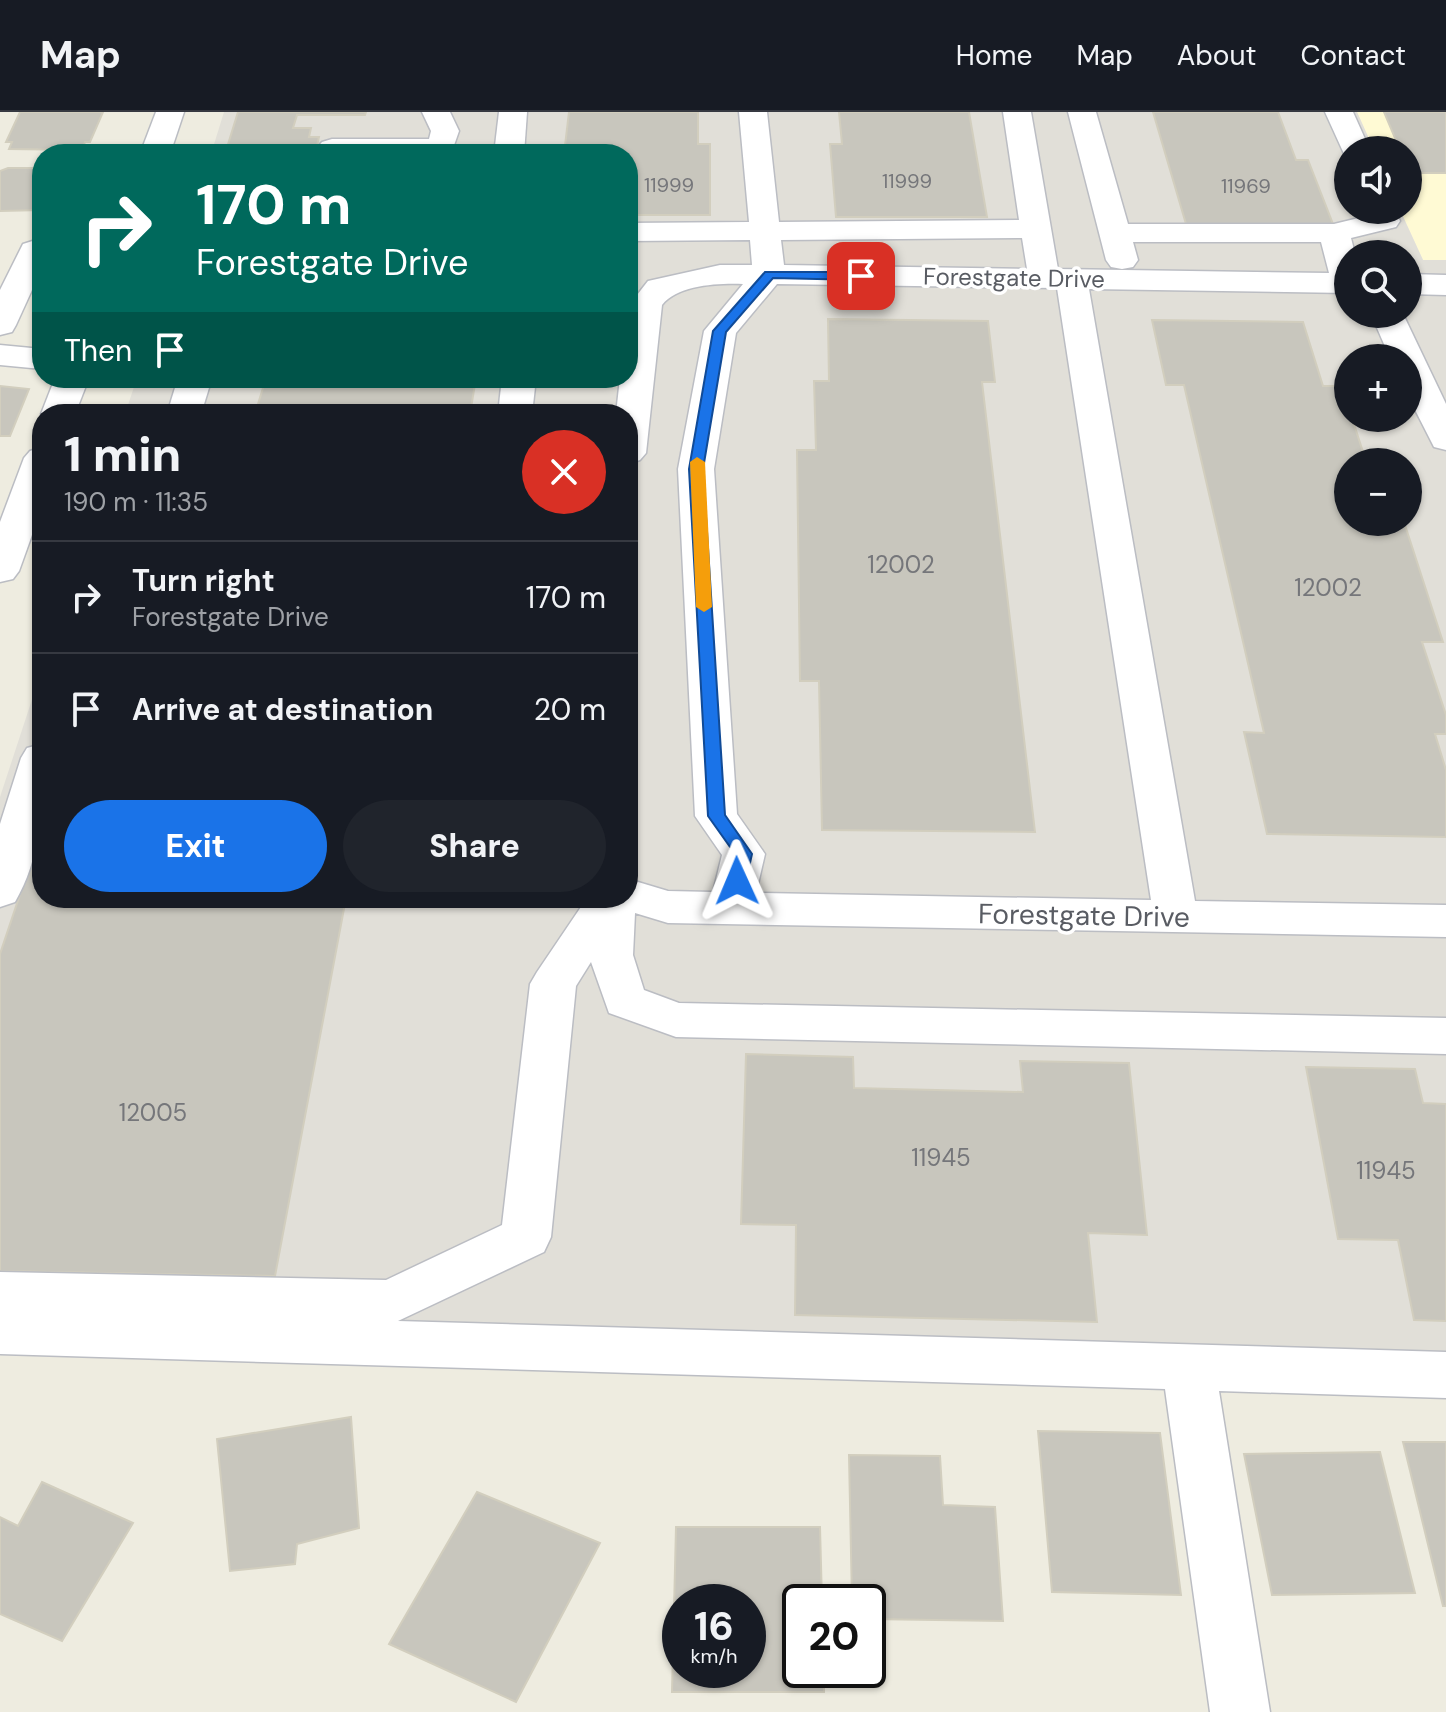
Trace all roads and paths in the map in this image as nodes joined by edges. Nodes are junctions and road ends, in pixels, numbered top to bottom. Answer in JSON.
{"nodes":[{"id":1,"x":170,"y":112,"type":"edge"},
{"id":2,"x":436,"y":112,"type":"edge"},
{"id":3,"x":513,"y":112,"type":"edge"},
{"id":4,"x":753,"y":112,"type":"edge"},
{"id":5,"x":1017,"y":112,"type":"edge"},
{"id":6,"x":1082,"y":112,"type":"edge"},
{"id":7,"x":1339,"y":112,"type":"edge"},
{"id":8,"x":1349,"y":136,"type":"edge"},
{"id":9,"x":159,"y":144,"type":"edge"},
{"id":10,"x":442,"y":144,"type":"edge"},
{"id":11,"x":510,"y":144,"type":"edge"},
{"id":12,"x":1372,"y":224,"type":"edge"},
{"id":13,"x":1036,"y":229,"type":"junction"},
{"id":14,"x":638,"y":232,"type":"edge"},
{"id":15,"x":765,"y":232,"type":"junction"},
{"id":16,"x":1115,"y":233,"type":"junction"},
{"id":17,"x":1334,"y":233,"type":"junction"},
{"id":18,"x":1336,"y":240,"type":"edge"},
{"id":19,"x":32,"y":255,"type":"edge"},
{"id":20,"x":769,"y":274,"type":"junction"},
{"id":21,"x":638,"y":279,"type":"edge"},
{"id":22,"x":1058,"y":279,"type":"junction"},
{"id":23,"x":1127,"y":280,"type":"junction"},
{"id":24,"x":1334,"y":283,"type":"edge"},
{"id":25,"x":1422,"y":284,"type":"edge"},
{"id":26,"x":1446,"y":285,"type":"edge"},
{"id":27,"x":659,"y":288,"type":"junction"},
{"id":28,"x":0,"y":325,"type":"edge"},
{"id":29,"x":0,"y":355,"type":"edge"},
{"id":30,"x":32,"y":358,"type":"edge"},
{"id":31,"x":638,"y":370,"type":"edge"},
{"id":32,"x":1422,"y":391,"type":"edge"},
{"id":33,"x":1446,"y":440,"type":"edge"},
{"id":34,"x":32,"y":485,"type":"edge"},
{"id":35,"x":0,"y":571,"type":"edge"},
{"id":36,"x":32,"y":790,"type":"edge"},
{"id":37,"x":0,"y":891,"type":"edge"},
{"id":38,"x":638,"y":898,"type":"edge"},
{"id":39,"x":605,"y":908,"type":"edge"},
{"id":40,"x":612,"y":908,"type":"edge"},
{"id":41,"x":731,"y":908,"type":"junction"},
{"id":42,"x":1176,"y":917,"type":"junction"},
{"id":43,"x":1446,"y":921,"type":"edge"},
{"id":44,"x":1446,"y":1036,"type":"edge"},
{"id":45,"x":0,"y":1294,"type":"edge"},
{"id":46,"x":0,"y":1332,"type":"edge"},
{"id":47,"x":1189,"y":1369,"type":"junction"},
{"id":48,"x":1446,"y":1375,"type":"edge"},
{"id":49,"x":1240,"y":1712,"type":"edge"}],
"edges":[{"from":1,"to":9,"type":"street"},
{"from":2,"to":10,"type":"street"},
{"from":3,"to":11,"type":"street"},
{"from":4,"to":15,"type":"street"},
{"from":5,"to":13,"type":"street"},
{"from":6,"to":16,"type":"street"},
{"from":7,"to":8,"type":"street"},
{"from":12,"to":17,"type":"street"},
{"from":13,"to":15,"type":"street"},
{"from":13,"to":22,"type":"street"},
{"from":14,"to":15,"type":"street"},
{"from":15,"to":20,"type":"street"},
{"from":16,"to":17,"type":"street"},
{"from":16,"to":23,"type":"street"},
{"from":17,"to":18,"type":"street"},
{"from":19,"to":28,"type":"street"},
{"from":20,"to":22,"type":"street","name":"Forestgate Drive"},
{"from":20,"to":27,"type":"street","name":"Forestgate Drive"},
{"from":20,"to":41,"type":"street"},
{"from":21,"to":27,"type":"street"},
{"from":22,"to":23,"type":"street","name":"Forestgate Drive"},
{"from":22,"to":42,"type":"street"},
{"from":23,"to":24,"type":"street","name":"Forestgate Drive"},
{"from":25,"to":26,"type":"street"},
{"from":27,"to":31,"type":"street"},
{"from":29,"to":30,"type":"street"},
{"from":32,"to":33,"type":"street"},
{"from":34,"to":35,"type":"street"},
{"from":36,"to":37,"type":"street"},
{"from":38,"to":41,"type":"street","name":"Forestgate Drive"},
{"from":39,"to":45,"type":"street"},
{"from":40,"to":44,"type":"street"},
{"from":41,"to":42,"type":"street","name":"Forestgate Drive"},
{"from":42,"to":43,"type":"street","name":"Forestgate Drive"},
{"from":46,"to":47,"type":"street"},
{"from":47,"to":48,"type":"street"},
{"from":47,"to":49,"type":"street"}]}
